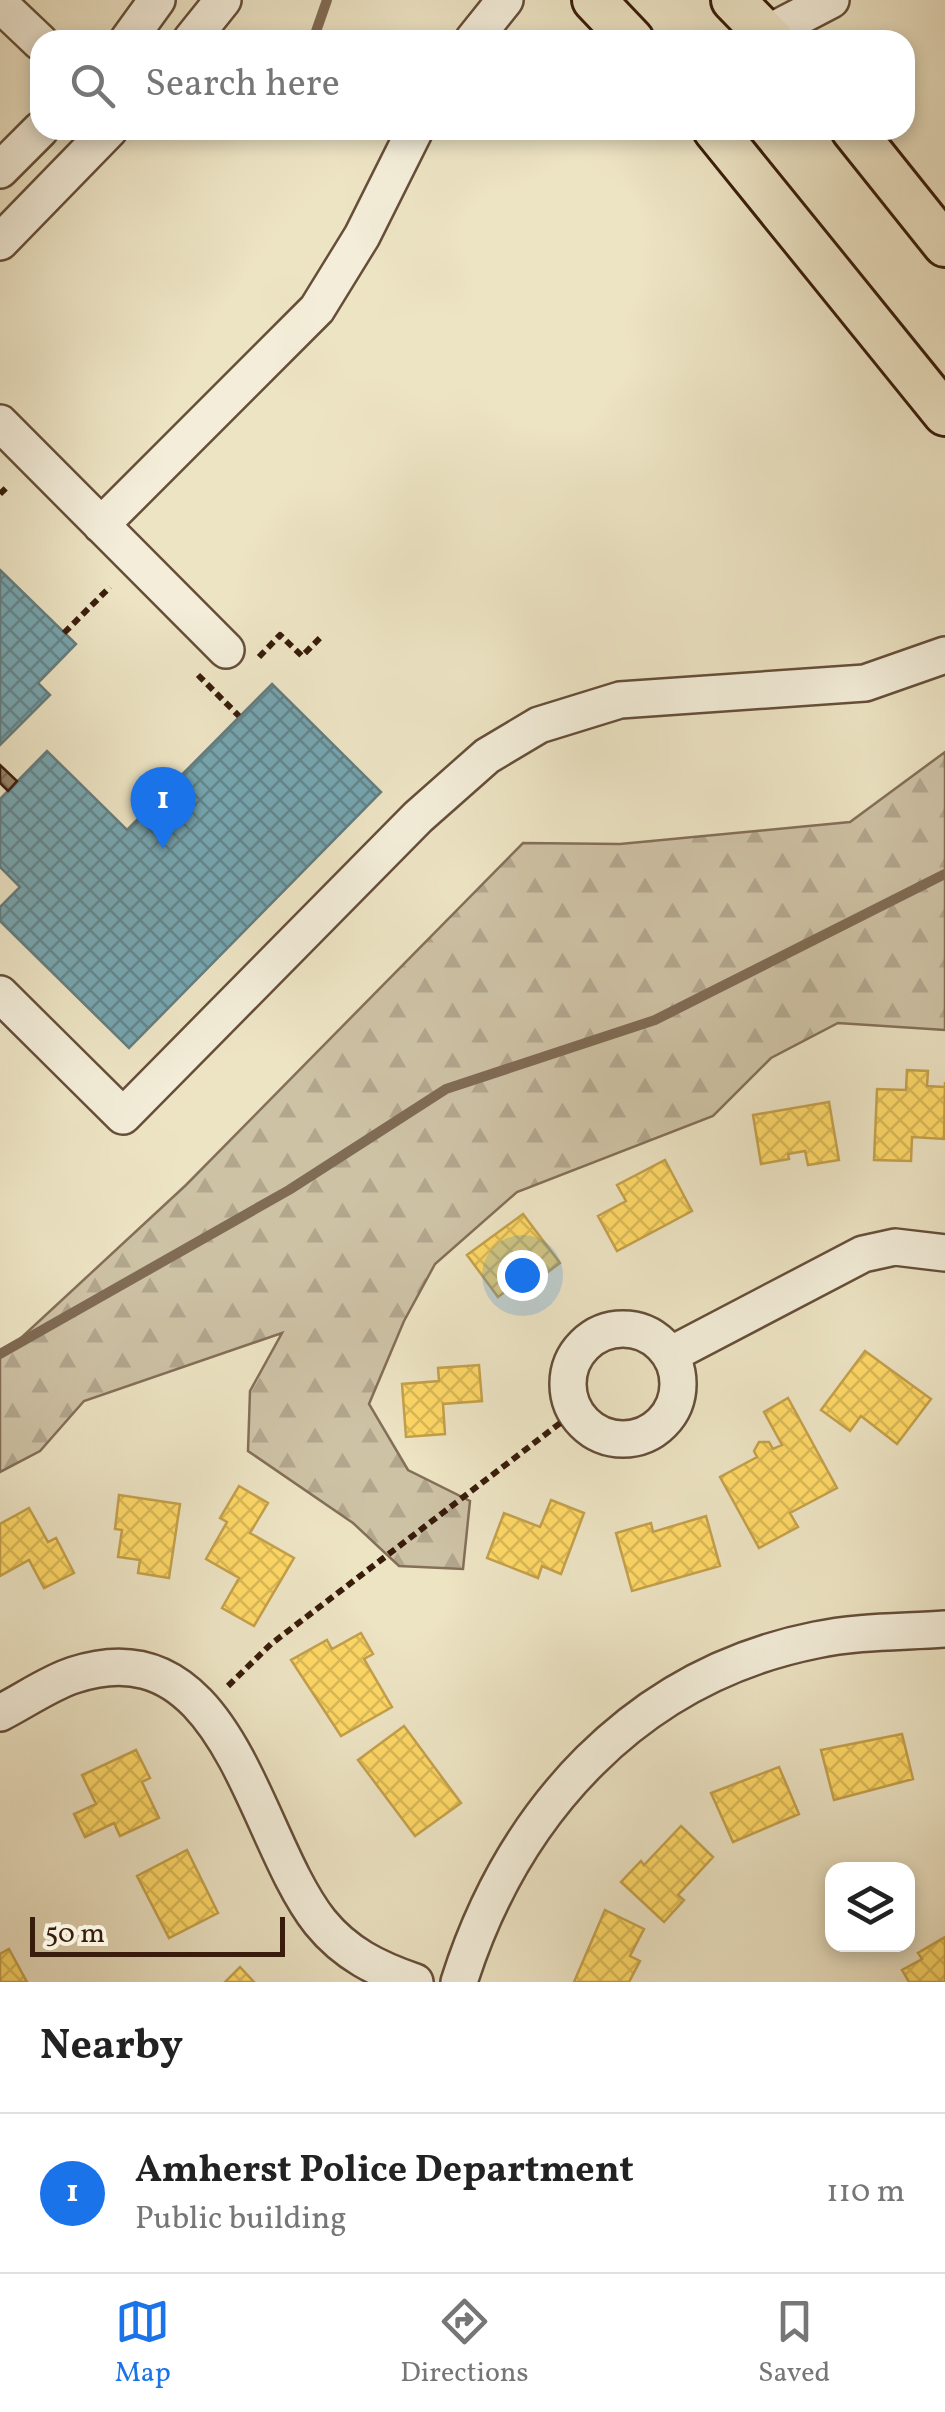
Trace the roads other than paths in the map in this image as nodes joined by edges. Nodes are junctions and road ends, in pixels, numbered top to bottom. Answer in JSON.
{"nodes":[{"id":1,"x":157,"y":0,"type":"edge"},
{"id":2,"x":223,"y":0,"type":"edge"},
{"id":3,"x":505,"y":0,"type":"edge"},
{"id":4,"x":594,"y":0,"type":"edge"},
{"id":5,"x":733,"y":0,"type":"edge"},
{"id":6,"x":831,"y":0,"type":"edge"},
{"id":7,"x":0,"y":4,"type":"edge"},
{"id":8,"x":135,"y":30,"type":"edge"},
{"id":9,"x":199,"y":30,"type":"edge"},
{"id":10,"x":481,"y":30,"type":"edge"},
{"id":11,"x":622,"y":30,"type":"edge"},
{"id":12,"x":762,"y":30,"type":"edge"},
{"id":13,"x":781,"y":30,"type":"edge"},
{"id":14,"x":30,"y":32,"type":"edge"},
{"id":15,"x":30,"y":140,"type":"edge"},
{"id":16,"x":99,"y":140,"type":"edge"},
{"id":17,"x":410,"y":140,"type":"edge"},
{"id":18,"x":723,"y":140,"type":"edge"},
{"id":19,"x":861,"y":140,"type":"edge"},
{"id":20,"x":0,"y":170,"type":"edge"},
{"id":21,"x":0,"y":242,"type":"edge"},
{"id":22,"x":945,"y":245,"type":"edge"},
{"id":23,"x":945,"y":414,"type":"edge"},
{"id":24,"x":0,"y":423,"type":"edge"},
{"id":25,"x":101,"y":525,"type":"junction"},
{"id":26,"x":241,"y":655,"type":"road end"},
{"id":27,"x":945,"y":655,"type":"edge"},
{"id":28,"x":0,"y":994,"type":"edge"},
{"id":29,"x":945,"y":1253,"type":"edge"},
{"id":30,"x":670,"y":1354,"type":"junction"},
{"id":31,"x":945,"y":1628,"type":"edge"},
{"id":32,"x":0,"y":1714,"type":"edge"},
{"id":33,"x":415,"y":1982,"type":"edge"},
{"id":34,"x":459,"y":1982,"type":"edge"}],
"edges":[{"from":1,"to":8,"type":"street"},
{"from":2,"to":9,"type":"street"},
{"from":3,"to":10,"type":"street"},
{"from":4,"to":11,"type":"main road"},
{"from":5,"to":12,"type":"main road"},
{"from":6,"to":13,"type":"street"},
{"from":7,"to":14,"type":"street"},
{"from":15,"to":20,"type":"street"},
{"from":16,"to":21,"type":"street"},
{"from":17,"to":25,"type":"street"},
{"from":18,"to":23,"type":"main road"},
{"from":19,"to":22,"type":"main road"},
{"from":24,"to":25,"type":"street"},
{"from":25,"to":26,"type":"street"},
{"from":27,"to":28,"type":"street"},
{"from":29,"to":30,"type":"street"},
{"from":30,"to":30,"type":"street"},
{"from":31,"to":34,"type":"street"},
{"from":32,"to":33,"type":"street"}]}
